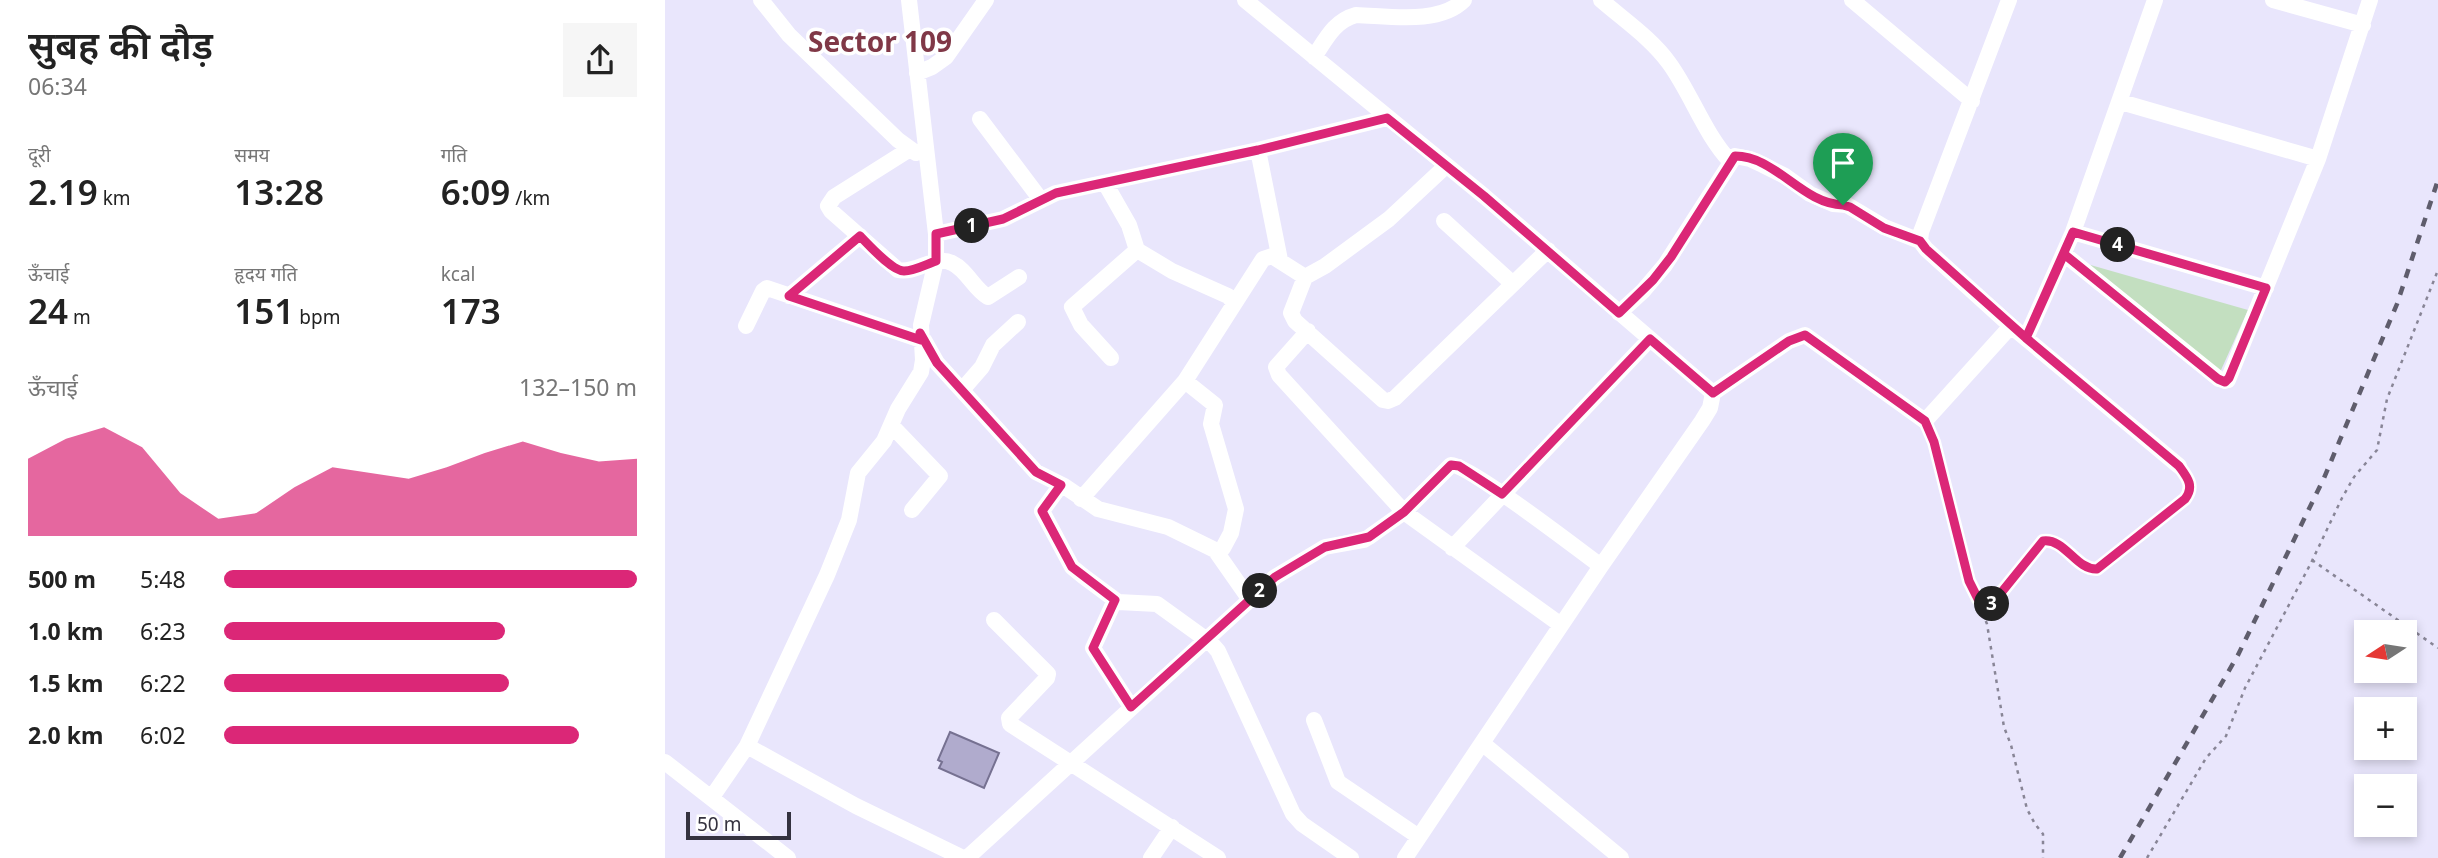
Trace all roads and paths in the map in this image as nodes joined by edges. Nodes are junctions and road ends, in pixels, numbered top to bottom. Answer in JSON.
{"nodes":[{"id":1,"x":761,"y":0,"type":"edge"},
{"id":2,"x":909,"y":0,"type":"edge"},
{"id":3,"x":986,"y":0,"type":"edge"},
{"id":4,"x":1245,"y":0,"type":"edge"},
{"id":5,"x":1464,"y":0,"type":"edge"},
{"id":6,"x":1601,"y":0,"type":"edge"},
{"id":7,"x":1852,"y":0,"type":"edge"},
{"id":8,"x":2009,"y":0,"type":"edge"},
{"id":9,"x":2155,"y":0,"type":"edge"},
{"id":10,"x":2273,"y":0,"type":"edge"},
{"id":11,"x":2370,"y":0,"type":"edge"},
{"id":12,"x":2363,"y":25,"type":"junction"},
{"id":13,"x":1314,"y":57,"type":"junction"},
{"id":14,"x":917,"y":73,"type":"junction"},
{"id":15,"x":1972,"y":102,"type":"junction"},
{"id":16,"x":2121,"y":102,"type":"junction"},
{"id":17,"x":980,"y":118,"type":"dead end"},
{"id":18,"x":1387,"y":118,"type":"junction"},
{"id":19,"x":910,"y":149,"type":"junction"},
{"id":20,"x":1258,"y":150,"type":"junction"},
{"id":21,"x":928,"y":159,"type":"junction"},
{"id":22,"x":2318,"y":159,"type":"junction"},
{"id":23,"x":1730,"y":161,"type":"junction"},
{"id":24,"x":1446,"y":166,"type":"junction"},
{"id":25,"x":1105,"y":183,"type":"junction"},
{"id":26,"x":1041,"y":200,"type":"junction"},
{"id":27,"x":1444,"y":221,"type":"dead end"},
{"id":28,"x":2073,"y":232,"type":"junction"},
{"id":29,"x":936,"y":234,"type":"junction"},
{"id":30,"x":860,"y":236,"type":"junction"},
{"id":31,"x":1920,"y":241,"type":"junction"},
{"id":32,"x":1137,"y":250,"type":"junction"},
{"id":33,"x":1548,"y":250,"type":"junction"},
{"id":34,"x":2064,"y":254,"type":"junction"},
{"id":35,"x":1280,"y":260,"type":"junction"},
{"id":36,"x":936,"y":261,"type":"junction"},
{"id":37,"x":2438,"y":270,"type":"edge"},
{"id":38,"x":1019,"y":277,"type":"dead end"},
{"id":39,"x":1305,"y":277,"type":"junction"},
{"id":40,"x":1513,"y":284,"type":"junction"},
{"id":41,"x":2266,"y":288,"type":"junction"},
{"id":42,"x":789,"y":296,"type":"junction"},
{"id":43,"x":1234,"y":302,"type":"junction"},
{"id":44,"x":1619,"y":313,"type":"junction"},
{"id":45,"x":1018,"y":322,"type":"dead end"},
{"id":46,"x":746,"y":326,"type":"dead end"},
{"id":47,"x":2011,"y":326,"type":"junction"},
{"id":48,"x":1308,"y":331,"type":"junction"},
{"id":49,"x":921,"y":337,"type":"junction"},
{"id":50,"x":2026,"y":338,"type":"junction"},
{"id":51,"x":1650,"y":339,"type":"junction"},
{"id":52,"x":1111,"y":358,"type":"dead end"},
{"id":53,"x":1185,"y":381,"type":"junction"},
{"id":54,"x":962,"y":390,"type":"junction"},
{"id":55,"x":1713,"y":393,"type":"junction"},
{"id":56,"x":1925,"y":421,"type":"junction"},
{"id":57,"x":892,"y":426,"type":"junction"},
{"id":58,"x":2179,"y":466,"type":"joint"},
{"id":59,"x":1061,"y":485,"type":"junction"},
{"id":60,"x":1502,"y":494,"type":"junction"},
{"id":61,"x":1081,"y":499,"type":"junction"},
{"id":62,"x":912,"y":510,"type":"dead end"},
{"id":63,"x":1404,"y":512,"type":"junction"},
{"id":64,"x":1452,"y":548,"type":"junction"},
{"id":65,"x":1216,"y":551,"type":"junction"},
{"id":66,"x":2312,"y":560,"type":"junction"},
{"id":67,"x":1601,"y":566,"type":"junction"},
{"id":68,"x":1978,"y":599,"type":"junction"},
{"id":69,"x":1115,"y":600,"type":"junction"},
{"id":70,"x":1250,"y":600,"type":"junction"},
{"id":71,"x":994,"y":620,"type":"dead end"},
{"id":72,"x":1561,"y":625,"type":"junction"},
{"id":73,"x":1206,"y":638,"type":"junction"},
{"id":74,"x":2438,"y":648,"type":"edge"},
{"id":75,"x":1131,"y":707,"type":"junction"},
{"id":76,"x":1314,"y":720,"type":"dead end"},
{"id":77,"x":1482,"y":743,"type":"junction"},
{"id":78,"x":747,"y":746,"type":"junction"},
{"id":79,"x":665,"y":762,"type":"edge"},
{"id":80,"x":1070,"y":762,"type":"junction"},
{"id":81,"x":712,"y":797,"type":"junction"},
{"id":82,"x":1172,"y":827,"type":"junction"},
{"id":83,"x":1419,"y":837,"type":"junction"},
{"id":84,"x":788,"y":858,"type":"edge"},
{"id":85,"x":965,"y":858,"type":"edge"},
{"id":86,"x":1151,"y":858,"type":"edge"},
{"id":87,"x":1218,"y":858,"type":"edge"},
{"id":88,"x":1351,"y":858,"type":"edge"},
{"id":89,"x":1405,"y":858,"type":"edge"},
{"id":90,"x":1621,"y":858,"type":"edge"},
{"id":91,"x":2043,"y":858,"type":"edge"},
{"id":92,"x":2147,"y":858,"type":"edge"}],
"edges":[{"from":1,"to":19,"type":"street"},
{"from":2,"to":14,"type":"street"},
{"from":3,"to":14,"type":"street"},
{"from":4,"to":13,"type":"street"},
{"from":5,"to":13,"type":"street"},
{"from":6,"to":23,"type":"street"},
{"from":7,"to":15,"type":"street"},
{"from":8,"to":15,"type":"street"},
{"from":9,"to":16,"type":"street"},
{"from":10,"to":12,"type":"street"},
{"from":11,"to":12,"type":"street"},
{"from":12,"to":22,"type":"street"},
{"from":13,"to":18,"type":"street"},
{"from":14,"to":21,"type":"street"},
{"from":15,"to":31,"type":"street"},
{"from":16,"to":22,"type":"street"},
{"from":16,"to":28,"type":"street"},
{"from":17,"to":26,"type":"street"},
{"from":18,"to":20,"type":"street"},
{"from":18,"to":24,"type":"street"},
{"from":19,"to":21,"type":"street"},
{"from":19,"to":30,"type":"street"},
{"from":20,"to":25,"type":"street"},
{"from":20,"to":35,"type":"street"},
{"from":21,"to":29,"type":"street"},
{"from":22,"to":41,"type":"street"},
{"from":23,"to":31,"type":"street"},
{"from":23,"to":44,"type":"street"},
{"from":24,"to":33,"type":"street"},
{"from":24,"to":39,"type":"street"},
{"from":25,"to":26,"type":"street"},
{"from":25,"to":32,"type":"street"},
{"from":26,"to":29,"type":"street"},
{"from":27,"to":40,"type":"street"},
{"from":28,"to":34,"type":"street"},
{"from":28,"to":41,"type":"street"},
{"from":29,"to":36,"type":"street"},
{"from":30,"to":36,"type":"street"},
{"from":30,"to":42,"type":"street"},
{"from":31,"to":47,"type":"street"},
{"from":32,"to":43,"type":"street"},
{"from":32,"to":52,"type":"street"},
{"from":33,"to":40,"type":"street"},
{"from":33,"to":44,"type":"street"},
{"from":34,"to":41,"type":"street"},
{"from":34,"to":50,"type":"street"},
{"from":35,"to":39,"type":"street"},
{"from":35,"to":43,"type":"street"},
{"from":36,"to":38,"type":"street"},
{"from":36,"to":49,"type":"street"},
{"from":37,"to":66,"type":"path"},
{"from":39,"to":48,"type":"street"},
{"from":40,"to":48,"type":"street"},
{"from":42,"to":46,"type":"street"},
{"from":42,"to":49,"type":"street"},
{"from":43,"to":53,"type":"street"},
{"from":44,"to":51,"type":"street"},
{"from":45,"to":54,"type":"street"},
{"from":47,"to":50,"type":"street"},
{"from":47,"to":56,"type":"street"},
{"from":48,"to":63,"type":"street"},
{"from":49,"to":54,"type":"street"},
{"from":49,"to":57,"type":"street"},
{"from":50,"to":58,"type":"street"},
{"from":51,"to":55,"type":"street"},
{"from":51,"to":60,"type":"street"},
{"from":53,"to":61,"type":"street"},
{"from":53,"to":65,"type":"street"},
{"from":54,"to":59,"type":"street"},
{"from":55,"to":56,"type":"street"},
{"from":55,"to":67,"type":"street"},
{"from":56,"to":68,"type":"path"},
{"from":57,"to":62,"type":"street"},
{"from":57,"to":78,"type":"street"},
{"from":58,"to":68,"type":"path"},
{"from":59,"to":61,"type":"street"},
{"from":59,"to":69,"type":"street"},
{"from":60,"to":63,"type":"street"},
{"from":60,"to":64,"type":"street"},
{"from":60,"to":67,"type":"street"},
{"from":61,"to":65,"type":"street"},
{"from":63,"to":64,"type":"street"},
{"from":63,"to":70,"type":"street"},
{"from":64,"to":72,"type":"street"},
{"from":65,"to":70,"type":"street"},
{"from":66,"to":74,"type":"path"},
{"from":66,"to":92,"type":"path"},
{"from":67,"to":72,"type":"street"},
{"from":68,"to":91,"type":"path"},
{"from":69,"to":73,"type":"street"},
{"from":69,"to":75,"type":"street"},
{"from":70,"to":73,"type":"street"},
{"from":71,"to":80,"type":"street"},
{"from":72,"to":77,"type":"street"},
{"from":73,"to":75,"type":"street"},
{"from":73,"to":88,"type":"street"},
{"from":75,"to":80,"type":"street"},
{"from":76,"to":83,"type":"street"},
{"from":77,"to":83,"type":"street"},
{"from":77,"to":90,"type":"street"},
{"from":78,"to":81,"type":"street"},
{"from":78,"to":85,"type":"street"},
{"from":79,"to":81,"type":"street"},
{"from":80,"to":82,"type":"street"},
{"from":80,"to":85,"type":"street"},
{"from":81,"to":84,"type":"street"},
{"from":82,"to":86,"type":"street"},
{"from":82,"to":87,"type":"street"},
{"from":83,"to":89,"type":"street"}]}
